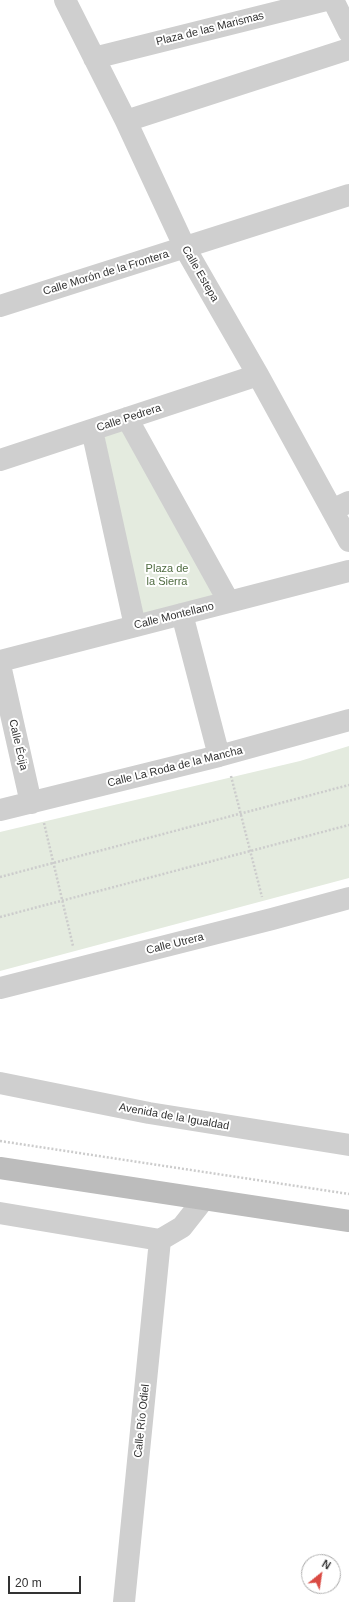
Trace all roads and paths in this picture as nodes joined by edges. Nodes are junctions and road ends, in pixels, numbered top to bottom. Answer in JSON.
{"nodes":[{"id":1,"x":65,"y":0,"type":"edge"},
{"id":2,"x":326,"y":0,"type":"edge"},
{"id":3,"x":333,"y":0,"type":"edge"},
{"id":4,"x":349,"y":32,"type":"edge"},
{"id":5,"x":349,"y":49,"type":"edge"},
{"id":6,"x":94,"y":58,"type":"junction"},
{"id":7,"x":126,"y":121,"type":"junction"},
{"id":8,"x":349,"y":195,"type":"edge"},
{"id":9,"x":185,"y":248,"type":"junction"},
{"id":10,"x":0,"y":306,"type":"edge"},
{"id":11,"x":258,"y":375,"type":"junction"},
{"id":12,"x":127,"y":418,"type":"junction"},
{"id":13,"x":92,"y":430,"type":"junction"},
{"id":14,"x":0,"y":460,"type":"edge"},
{"id":15,"x":341,"y":506,"type":"edge"},
{"id":16,"x":349,"y":541,"type":"edge"},
{"id":17,"x":349,"y":571,"type":"edge"},
{"id":18,"x":229,"y":602,"type":"junction"},
{"id":19,"x":182,"y":614,"type":"junction"},
{"id":20,"x":135,"y":626,"type":"junction"},
{"id":21,"x":0,"y":661,"type":"edge"},
{"id":22,"x":0,"y":665,"type":"edge"},
{"id":23,"x":349,"y":720,"type":"edge"},
{"id":24,"x":222,"y":755,"type":"junction"},
{"id":25,"x":349,"y":785,"type":"edge"},
{"id":26,"x":35,"y":802,"type":"junction"},
{"id":27,"x":0,"y":810,"type":"edge"},
{"id":28,"x":241,"y":813,"type":"junction"},
{"id":29,"x":349,"y":825,"type":"edge"},
{"id":30,"x":250,"y":851,"type":"junction"},
{"id":31,"x":53,"y":863,"type":"junction"},
{"id":32,"x":0,"y":877,"type":"edge"},
{"id":33,"x":349,"y":898,"type":"edge"},
{"id":34,"x":62,"y":900,"type":"junction"},
{"id":35,"x":0,"y":917,"type":"edge"},
{"id":36,"x":268,"y":920,"type":"junction"},
{"id":37,"x":78,"y":968,"type":"junction"},
{"id":38,"x":0,"y":988,"type":"edge"},
{"id":39,"x":0,"y":1083,"type":"edge"},
{"id":40,"x":0,"y":1140,"type":"edge"},
{"id":41,"x":349,"y":1144,"type":"edge"},
{"id":42,"x":0,"y":1168,"type":"edge"},
{"id":43,"x":349,"y":1194,"type":"edge"},
{"id":44,"x":204,"y":1200,"type":"junction"},
{"id":45,"x":0,"y":1213,"type":"edge"},
{"id":46,"x":349,"y":1221,"type":"edge"},
{"id":47,"x":160,"y":1240,"type":"junction"},
{"id":48,"x":124,"y":1602,"type":"edge"}],
"edges":[{"from":1,"to":6,"type":"street","name":"Calle Estepa"},
{"from":2,"to":6,"type":"street","name":"Plaza de las Marismas"},
{"from":3,"to":4,"type":"street"},
{"from":5,"to":7,"type":"street"},
{"from":6,"to":7,"type":"street","name":"Calle Estepa"},
{"from":7,"to":9,"type":"street","name":"Calle Estepa"},
{"from":8,"to":9,"type":"street","name":"Calle Morón de la Frontera"},
{"from":9,"to":10,"type":"street","name":"Calle Morón de la Frontera"},
{"from":9,"to":11,"type":"street","name":"Calle Estepa"},
{"from":11,"to":12,"type":"street","name":"Calle Pedrera"},
{"from":11,"to":15,"type":"street","name":"Calle Estepa"},
{"from":12,"to":13,"type":"street","name":"Calle Pedrera"},
{"from":12,"to":18,"type":"street"},
{"from":13,"to":14,"type":"street","name":"Calle Pedrera"},
{"from":13,"to":20,"type":"street"},
{"from":15,"to":16,"type":"street","name":"Calle Estepa"},
{"from":17,"to":18,"type":"street","name":"Calle Montellano"},
{"from":18,"to":19,"type":"street","name":"Calle Montellano"},
{"from":19,"to":20,"type":"street","name":"Calle Montellano"},
{"from":19,"to":24,"type":"street"},
{"from":20,"to":21,"type":"street","name":"Calle Montellano"},
{"from":22,"to":26,"type":"street","name":"Calle Écija"},
{"from":23,"to":24,"type":"street","name":"Calle La Roda de la Mancha"},
{"from":24,"to":26,"type":"street","name":"Calle La Roda de la Mancha"},
{"from":24,"to":28,"type":"path"},
{"from":25,"to":28,"type":"path"},
{"from":26,"to":27,"type":"street","name":"Calle La Roda de la Mancha"},
{"from":26,"to":31,"type":"path"},
{"from":28,"to":30,"type":"path"},
{"from":28,"to":31,"type":"path"},
{"from":29,"to":30,"type":"path"},
{"from":30,"to":34,"type":"path"},
{"from":30,"to":36,"type":"path"},
{"from":31,"to":32,"type":"path"},
{"from":31,"to":34,"type":"path"},
{"from":33,"to":36,"type":"street","name":"Calle Utrera"},
{"from":34,"to":35,"type":"path"},
{"from":34,"to":37,"type":"path"},
{"from":36,"to":37,"type":"street","name":"Calle Utrera"},
{"from":37,"to":38,"type":"street","name":"Calle Utrera"},
{"from":39,"to":41,"type":"street","name":"Avenida de la Igualdad"},
{"from":40,"to":43,"type":"path"},
{"from":42,"to":44,"type":"street"},
{"from":44,"to":46,"type":"street"},
{"from":44,"to":47,"type":"street"},
{"from":45,"to":47,"type":"street"},
{"from":47,"to":48,"type":"street","name":"Calle Río Odiel"}]}
